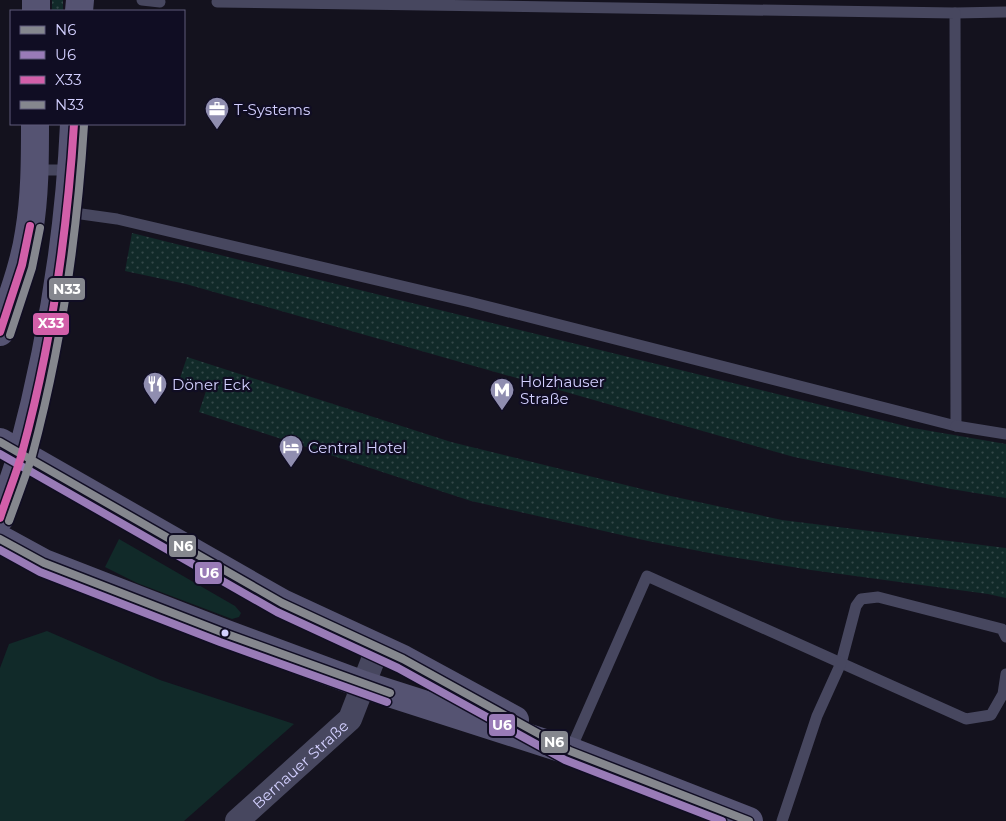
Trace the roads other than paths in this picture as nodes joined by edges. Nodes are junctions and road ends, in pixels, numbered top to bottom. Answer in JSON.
{"nodes":[{"id":1,"x":142,"y":0,"type":"edge"},
{"id":2,"x":160,"y":2,"type":"dead end"},
{"id":3,"x":218,"y":2,"type":"dead end"},
{"id":4,"x":1006,"y":12,"type":"edge"},
{"id":5,"x":955,"y":13,"type":"junction"},
{"id":6,"x":35,"y":125,"type":"edge"},
{"id":7,"x":74,"y":125,"type":"edge"},
{"id":8,"x":35,"y":170,"type":"junction"},
{"id":9,"x":72,"y":170,"type":"junction"},
{"id":10,"x":68,"y":212,"type":"junction"},
{"id":11,"x":0,"y":332,"type":"edge"},
{"id":12,"x":956,"y":426,"type":"junction"},
{"id":13,"x":1006,"y":434,"type":"edge"},
{"id":14,"x":11,"y":448,"type":"edge"},
{"id":15,"x":0,"y":518,"type":"edge"},
{"id":16,"x":0,"y":539,"type":"edge"},
{"id":17,"x":1006,"y":637,"type":"edge"},
{"id":18,"x":378,"y":647,"type":"junction"},
{"id":19,"x":841,"y":663,"type":"junction"},
{"id":20,"x":1006,"y":674,"type":"edge"},
{"id":21,"x":364,"y":685,"type":"junction"},
{"id":22,"x":570,"y":750,"type":"junction"},
{"id":23,"x":236,"y":821,"type":"edge"},
{"id":24,"x":749,"y":821,"type":"edge"},
{"id":25,"x":782,"y":821,"type":"edge"}],
"edges":[{"from":1,"to":2,"type":"lane"},
{"from":3,"to":5,"type":"lane"},
{"from":4,"to":5,"type":"lane"},
{"from":5,"to":12,"type":"lane"},
{"from":6,"to":8,"type":"main road"},
{"from":7,"to":9,"type":"main road"},
{"from":8,"to":9,"type":"lane"},
{"from":8,"to":11,"type":"main road"},
{"from":9,"to":10,"type":"main road"},
{"from":10,"to":12,"type":"lane"},
{"from":10,"to":14,"type":"main road"},
{"from":12,"to":13,"type":"lane"},
{"from":14,"to":15,"type":"main road"},
{"from":14,"to":18,"type":"main road"},
{"from":16,"to":21,"type":"main road"},
{"from":17,"to":19,"type":"lane"},
{"from":18,"to":21,"type":"street","name":"Bernauer Straße"},
{"from":18,"to":22,"type":"main road"},
{"from":19,"to":20,"type":"lane"},
{"from":19,"to":22,"type":"lane"},
{"from":19,"to":25,"type":"lane"},
{"from":21,"to":22,"type":"main road"},
{"from":21,"to":23,"type":"street","name":"Bernauer Straße"},
{"from":22,"to":24,"type":"main road"}]}
